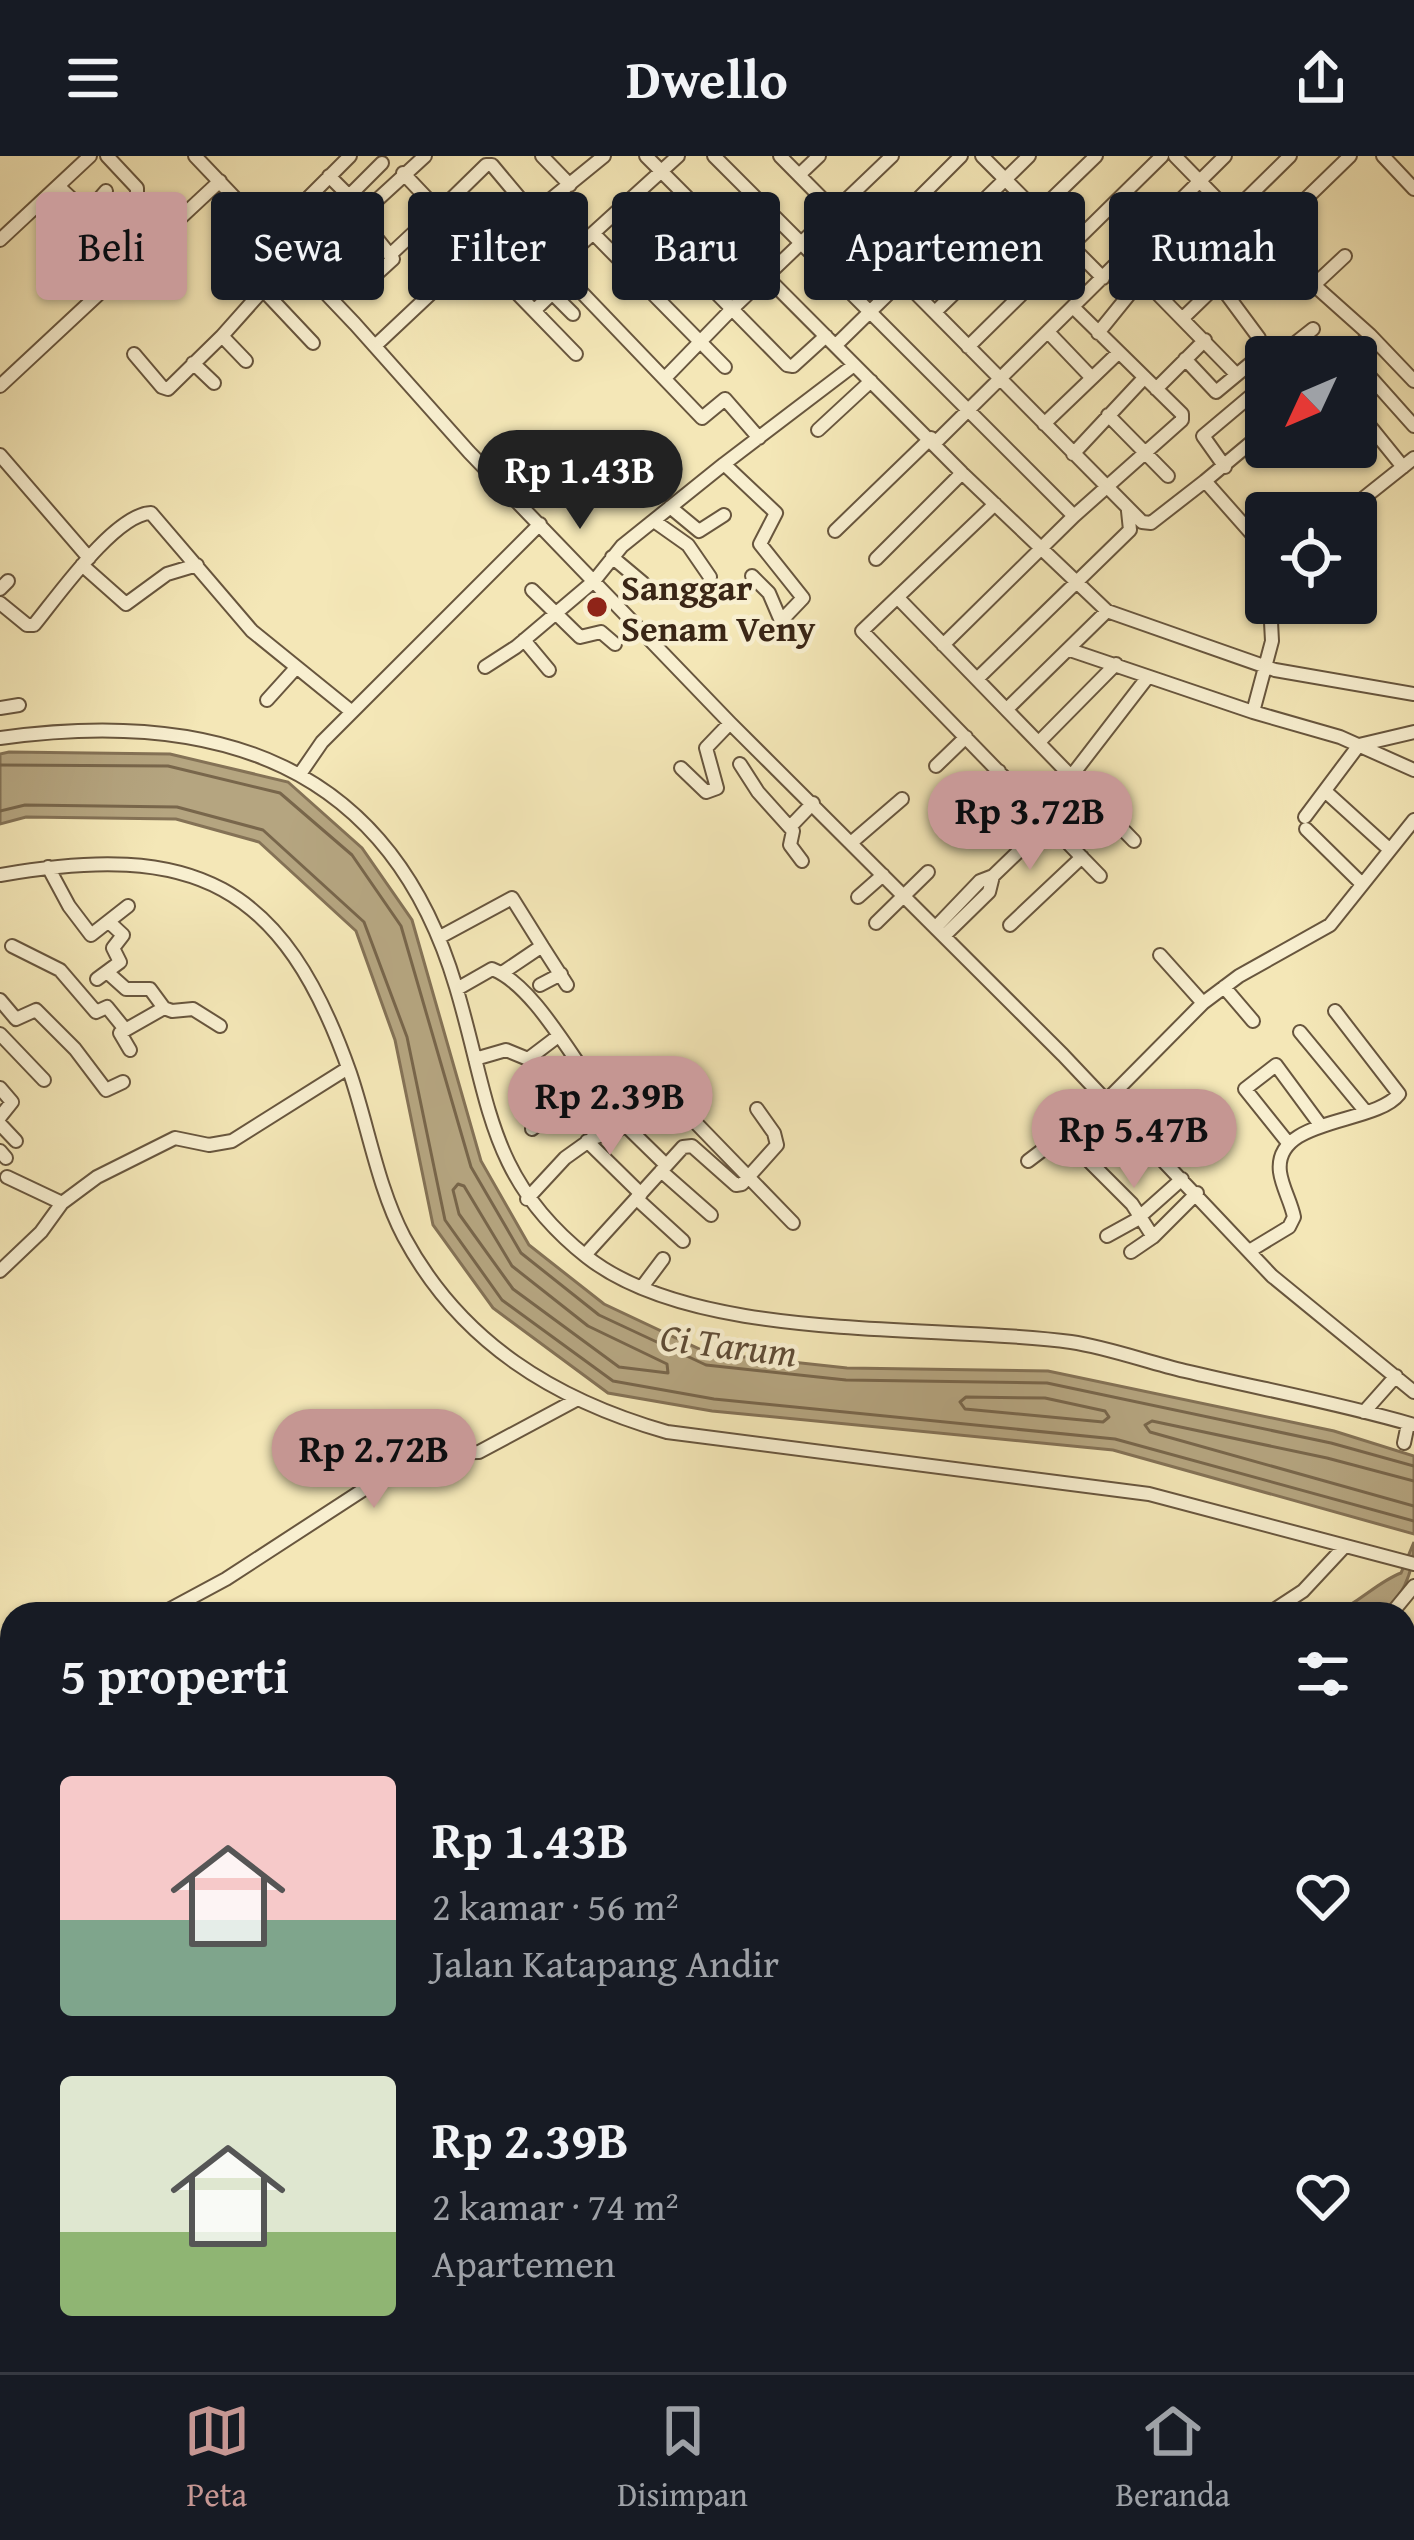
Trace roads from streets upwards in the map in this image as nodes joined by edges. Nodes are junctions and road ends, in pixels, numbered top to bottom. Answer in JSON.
{"nodes":[{"id":1,"x":90,"y":156,"type":"edge"},
{"id":2,"x":107,"y":156,"type":"edge"},
{"id":3,"x":195,"y":156,"type":"edge"},
{"id":4,"x":350,"y":156,"type":"edge"},
{"id":5,"x":425,"y":156,"type":"edge"},
{"id":6,"x":542,"y":156,"type":"edge"},
{"id":7,"x":604,"y":156,"type":"edge"},
{"id":8,"x":646,"y":156,"type":"edge"},
{"id":9,"x":678,"y":156,"type":"edge"},
{"id":10,"x":714,"y":156,"type":"edge"},
{"id":11,"x":780,"y":156,"type":"edge"},
{"id":12,"x":819,"y":156,"type":"edge"},
{"id":13,"x":892,"y":156,"type":"edge"},
{"id":14,"x":961,"y":156,"type":"edge"},
{"id":15,"x":982,"y":156,"type":"edge"},
{"id":16,"x":1029,"y":156,"type":"edge"},
{"id":17,"x":1096,"y":156,"type":"edge"},
{"id":18,"x":1162,"y":156,"type":"edge"},
{"id":19,"x":1175,"y":156,"type":"edge"},
{"id":20,"x":1225,"y":156,"type":"edge"},
{"id":21,"x":1290,"y":156,"type":"edge"},
{"id":22,"x":1350,"y":156,"type":"edge"},
{"id":23,"x":1383,"y":156,"type":"edge"},
{"id":24,"x":379,"y":159,"type":"edge"},
{"id":25,"x":662,"y":171,"type":"junction"},
{"id":26,"x":401,"y":175,"type":"junction"},
{"id":27,"x":329,"y":176,"type":"junction"},
{"id":28,"x":799,"y":176,"type":"junction"},
{"id":29,"x":1005,"y":179,"type":"junction"},
{"id":30,"x":220,"y":181,"type":"junction"},
{"id":31,"x":1198,"y":182,"type":"junction"},
{"id":32,"x":570,"y":185,"type":"junction"},
{"id":33,"x":58,"y":186,"type":"junction"},
{"id":34,"x":1414,"y":189,"type":"edge"},
{"id":35,"x":64,"y":192,"type":"edge"},
{"id":36,"x":137,"y":192,"type":"edge"},
{"id":37,"x":230,"y":192,"type":"edge"},
{"id":38,"x":313,"y":192,"type":"edge"},
{"id":39,"x":382,"y":192,"type":"edge"},
{"id":40,"x":419,"y":192,"type":"edge"},
{"id":41,"x":458,"y":192,"type":"edge"},
{"id":42,"x":515,"y":192,"type":"edge"},
{"id":43,"x":561,"y":192,"type":"edge"},
{"id":44,"x":638,"y":192,"type":"edge"},
{"id":45,"x":683,"y":192,"type":"edge"},
{"id":46,"x":815,"y":192,"type":"edge"},
{"id":47,"x":855,"y":192,"type":"edge"},
{"id":48,"x":925,"y":192,"type":"edge"},
{"id":49,"x":991,"y":192,"type":"edge"},
{"id":50,"x":1018,"y":192,"type":"edge"},
{"id":51,"x":1059,"y":192,"type":"edge"},
{"id":52,"x":1208,"y":192,"type":"edge"},
{"id":53,"x":1253,"y":192,"type":"edge"},
{"id":54,"x":1313,"y":192,"type":"edge"},
{"id":55,"x":187,"y":211,"type":"edge"},
{"id":56,"x":612,"y":216,"type":"edge"},
{"id":57,"x":1085,"y":232,"type":"edge"},
{"id":58,"x":593,"y":233,"type":"junction"},
{"id":59,"x":588,"y":238,"type":"edge"},
{"id":60,"x":0,"y":240,"type":"edge"},
{"id":61,"x":804,"y":240,"type":"edge"},
{"id":62,"x":408,"y":242,"type":"edge"},
{"id":63,"x":384,"y":244,"type":"edge"},
{"id":64,"x":800,"y":244,"type":"junction"},
{"id":65,"x":400,"y":252,"type":"junction"},
{"id":66,"x":1345,"y":256,"type":"dead end"},
{"id":67,"x":1085,"y":260,"type":"edge"},
{"id":68,"x":780,"y":264,"type":"edge"},
{"id":69,"x":384,"y":269,"type":"edge"},
{"id":70,"x":1103,"y":278,"type":"junction"},
{"id":71,"x":1318,"y":281,"type":"edge"},
{"id":72,"x":1318,"y":289,"type":"edge"},
{"id":73,"x":780,"y":290,"type":"edge"},
{"id":74,"x":588,"y":297,"type":"edge"},
{"id":75,"x":91,"y":300,"type":"edge"},
{"id":76,"x":254,"y":300,"type":"edge"},
{"id":77,"x":272,"y":300,"type":"edge"},
{"id":78,"x":332,"y":300,"type":"edge"},
{"id":79,"x":424,"y":300,"type":"edge"},
{"id":80,"x":527,"y":300,"type":"edge"},
{"id":81,"x":546,"y":300,"type":"edge"},
{"id":82,"x":560,"y":300,"type":"edge"},
{"id":83,"x":720,"y":300,"type":"edge"},
{"id":84,"x":741,"y":300,"type":"edge"},
{"id":85,"x":879,"y":300,"type":"edge"},
{"id":86,"x":923,"y":300,"type":"edge"},
{"id":87,"x":947,"y":300,"type":"edge"},
{"id":88,"x":1016,"y":300,"type":"edge"},
{"id":89,"x":1203,"y":300,"type":"edge"},
{"id":90,"x":1231,"y":300,"type":"edge"},
{"id":91,"x":1074,"y":308,"type":"junction"},
{"id":92,"x":536,"y":309,"type":"junction"},
{"id":93,"x":730,"y":310,"type":"junction"},
{"id":94,"x":867,"y":312,"type":"junction"},
{"id":95,"x":935,"y":312,"type":"junction"},
{"id":96,"x":573,"y":314,"type":"dead end"},
{"id":97,"x":1184,"y":318,"type":"junction"},
{"id":98,"x":1313,"y":329,"type":"dead end"},
{"id":99,"x":1049,"y":333,"type":"junction"},
{"id":100,"x":1098,"y":333,"type":"junction"},
{"id":101,"x":1370,"y":335,"type":"joint"},
{"id":102,"x":222,"y":336,"type":"junction"},
{"id":103,"x":1258,"y":336,"type":"edge"},
{"id":104,"x":1304,"y":336,"type":"edge"},
{"id":105,"x":831,"y":340,"type":"junction"},
{"id":106,"x":1205,"y":340,"type":"junction"},
{"id":107,"x":700,"y":342,"type":"junction"},
{"id":108,"x":313,"y":343,"type":"dead end"},
{"id":109,"x":375,"y":346,"type":"junction"},
{"id":110,"x":968,"y":347,"type":"junction"},
{"id":111,"x":134,"y":354,"type":"dead end"},
{"id":112,"x":576,"y":354,"type":"dead end"},
{"id":113,"x":1117,"y":354,"type":"junction"},
{"id":114,"x":1185,"y":358,"type":"junction"},
{"id":115,"x":246,"y":361,"type":"dead end"},
{"id":116,"x":194,"y":363,"type":"junction"},
{"id":117,"x":854,"y":364,"type":"junction"},
{"id":118,"x":725,"y":367,"type":"dead end"},
{"id":119,"x":1245,"y":370,"type":"edge"},
{"id":120,"x":1236,"y":374,"type":"junction"},
{"id":121,"x":665,"y":378,"type":"junction"},
{"id":122,"x":1092,"y":378,"type":"junction"},
{"id":123,"x":1144,"y":378,"type":"junction"},
{"id":124,"x":1002,"y":379,"type":"junction"},
{"id":125,"x":871,"y":381,"type":"junction"},
{"id":126,"x":1414,"y":381,"type":"edge"},
{"id":127,"x":214,"y":383,"type":"dead end"},
{"id":128,"x":1377,"y":385,"type":"edge"},
{"id":129,"x":0,"y":386,"type":"edge"},
{"id":130,"x":1156,"y":389,"type":"junction"},
{"id":131,"x":1245,"y":401,"type":"edge"},
{"id":132,"x":969,"y":410,"type":"junction"},
{"id":133,"x":1108,"y":416,"type":"junction"},
{"id":134,"x":1044,"y":424,"type":"junction"},
{"id":135,"x":1414,"y":426,"type":"edge"},
{"id":136,"x":818,"y":430,"type":"dead end"},
{"id":137,"x":1377,"y":430,"type":"edge"},
{"id":138,"x":759,"y":438,"type":"junction"},
{"id":139,"x":933,"y":440,"type":"junction"},
{"id":140,"x":1245,"y":449,"type":"edge"},
{"id":141,"x":1144,"y":452,"type":"junction"},
{"id":142,"x":1073,"y":454,"type":"junction"},
{"id":143,"x":0,"y":455,"type":"edge"},
{"id":144,"x":1408,"y":462,"type":"edge"},
{"id":145,"x":724,"y":464,"type":"junction"},
{"id":146,"x":1225,"y":467,"type":"junction"},
{"id":147,"x":962,"y":473,"type":"junction"},
{"id":148,"x":1168,"y":476,"type":"dead end"},
{"id":149,"x":1205,"y":481,"type":"junction"},
{"id":150,"x":1108,"y":487,"type":"junction"},
{"id":151,"x":1371,"y":492,"type":"edge"},
{"id":152,"x":995,"y":504,"type":"junction"},
{"id":153,"x":670,"y":507,"type":"junction"},
{"id":154,"x":1128,"y":511,"type":"junction"},
{"id":155,"x":724,"y":515,"type":"dead end"},
{"id":156,"x":1074,"y":516,"type":"junction"},
{"id":157,"x":654,"y":521,"type":"junction"},
{"id":158,"x":540,"y":524,"type":"junction"},
{"id":159,"x":1245,"y":526,"type":"edge"},
{"id":160,"x":836,"y":531,"type":"dead end"},
{"id":161,"x":1042,"y":550,"type":"junction"},
{"id":162,"x":612,"y":556,"type":"junction"},
{"id":163,"x":876,"y":559,"type":"dead end"},
{"id":164,"x":86,"y":562,"type":"junction"},
{"id":165,"x":197,"y":565,"type":"junction"},
{"id":166,"x":752,"y":576,"type":"dead end"},
{"id":167,"x":710,"y":577,"type":"dead end"},
{"id":168,"x":594,"y":581,"type":"junction"},
{"id":169,"x":643,"y":583,"type":"dead end"},
{"id":170,"x":1075,"y":584,"type":"junction"},
{"id":171,"x":532,"y":590,"type":"dead end"},
{"id":172,"x":898,"y":598,"type":"junction"},
{"id":173,"x":0,"y":603,"type":"edge"},
{"id":174,"x":1107,"y":611,"type":"junction"},
{"id":175,"x":554,"y":614,"type":"junction"},
{"id":176,"x":1271,"y":624,"type":"edge"},
{"id":177,"x":524,"y":640,"type":"junction"},
{"id":178,"x":615,"y":644,"type":"dead end"},
{"id":179,"x":943,"y":645,"type":"junction"},
{"id":180,"x":1070,"y":650,"type":"junction"},
{"id":181,"x":1116,"y":664,"type":"junction"},
{"id":182,"x":485,"y":667,"type":"dead end"},
{"id":183,"x":1265,"y":668,"type":"junction"},
{"id":184,"x":296,"y":669,"type":"junction"},
{"id":185,"x":549,"y":670,"type":"dead end"},
{"id":186,"x":1147,"y":678,"type":"junction"},
{"id":187,"x":977,"y":679,"type":"junction"},
{"id":188,"x":1414,"y":694,"type":"edge"},
{"id":189,"x":267,"y":700,"type":"dead end"},
{"id":190,"x":19,"y":705,"type":"dead end"},
{"id":191,"x":0,"y":708,"type":"edge"},
{"id":192,"x":1007,"y":710,"type":"junction"},
{"id":193,"x":352,"y":712,"type":"junction"},
{"id":194,"x":1253,"y":712,"type":"junction"},
{"id":195,"x":730,"y":723,"type":"junction"},
{"id":196,"x":1414,"y":732,"type":"edge"},
{"id":197,"x":966,"y":736,"type":"junction"},
{"id":198,"x":0,"y":738,"type":"edge"},
{"id":199,"x":1040,"y":741,"type":"junction"},
{"id":200,"x":1359,"y":745,"type":"junction"},
{"id":201,"x":740,"y":764,"type":"dead end"},
{"id":202,"x":936,"y":766,"type":"dead end"},
{"id":203,"x":681,"y":768,"type":"dead end"},
{"id":204,"x":1414,"y":770,"type":"edge"},
{"id":205,"x":999,"y":771,"type":"junction"},
{"id":206,"x":300,"y":774,"type":"junction"},
{"id":207,"x":1076,"y":780,"type":"junction"},
{"id":208,"x":1324,"y":791,"type":"junction"},
{"id":209,"x":902,"y":799,"type":"dead end"},
{"id":210,"x":968,"y":801,"type":"dead end"},
{"id":211,"x":813,"y":803,"type":"junction"},
{"id":212,"x":1414,"y":820,"type":"edge"},
{"id":213,"x":1049,"y":822,"type":"junction"},
{"id":214,"x":790,"y":827,"type":"junction"},
{"id":215,"x":1134,"y":841,"type":"dead end"},
{"id":216,"x":852,"y":842,"type":"junction"},
{"id":217,"x":1390,"y":850,"type":"junction"},
{"id":218,"x":1082,"y":857,"type":"junction"},
{"id":219,"x":802,"y":861,"type":"dead end"},
{"id":220,"x":47,"y":867,"type":"junction"},
{"id":221,"x":928,"y":872,"type":"dead end"},
{"id":222,"x":0,"y":875,"type":"edge"},
{"id":223,"x":884,"y":875,"type":"junction"},
{"id":224,"x":1100,"y":876,"type":"dead end"},
{"id":225,"x":1362,"y":884,"type":"junction"},
{"id":226,"x":858,"y":897,"type":"dead end"},
{"id":227,"x":903,"y":898,"type":"junction"},
{"id":228,"x":128,"y":906,"type":"dead end"},
{"id":229,"x":109,"y":922,"type":"junction"},
{"id":230,"x":876,"y":922,"type":"dead end"},
{"id":231,"x":1010,"y":925,"type":"dead end"},
{"id":232,"x":940,"y":931,"type":"junction"},
{"id":233,"x":440,"y":937,"type":"junction"},
{"id":234,"x":12,"y":946,"type":"dead end"},
{"id":235,"x":542,"y":946,"type":"junction"},
{"id":236,"x":1160,"y":955,"type":"dead end"},
{"id":237,"x":502,"y":974,"type":"junction"},
{"id":238,"x":540,"y":985,"type":"dead end"},
{"id":239,"x":1224,"y":987,"type":"junction"},
{"id":240,"x":457,"y":989,"type":"junction"},
{"id":241,"x":0,"y":1000,"type":"edge"},
{"id":242,"x":1203,"y":1003,"type":"junction"},
{"id":243,"x":164,"y":1007,"type":"junction"},
{"id":244,"x":1335,"y":1011,"type":"dead end"},
{"id":245,"x":1253,"y":1021,"type":"dead end"},
{"id":246,"x":220,"y":1026,"type":"dead end"},
{"id":247,"x":124,"y":1028,"type":"junction"},
{"id":248,"x":1300,"y":1032,"type":"dead end"},
{"id":249,"x":0,"y":1034,"type":"edge"},
{"id":250,"x":557,"y":1036,"type":"junction"},
{"id":251,"x":130,"y":1050,"type":"dead end"},
{"id":252,"x":476,"y":1059,"type":"junction"},
{"id":253,"x":348,"y":1068,"type":"junction"},
{"id":254,"x":612,"y":1078,"type":"dead end"},
{"id":255,"x":44,"y":1080,"type":"dead end"},
{"id":256,"x":123,"y":1082,"type":"dead end"},
{"id":257,"x":0,"y":1088,"type":"edge"},
{"id":258,"x":597,"y":1090,"type":"junction"},
{"id":259,"x":1106,"y":1100,"type":"junction"},
{"id":260,"x":757,"y":1108,"type":"dead end"},
{"id":261,"x":1366,"y":1112,"type":"junction"},
{"id":262,"x":0,"y":1120,"type":"edge"},
{"id":263,"x":624,"y":1124,"type":"junction"},
{"id":264,"x":1321,"y":1126,"type":"junction"},
{"id":265,"x":532,"y":1129,"type":"dead end"},
{"id":266,"x":16,"y":1142,"type":"dead end"},
{"id":267,"x":586,"y":1142,"type":"junction"},
{"id":268,"x":1288,"y":1144,"type":"junction"},
{"id":269,"x":1028,"y":1160,"type":"dead end"},
{"id":270,"x":1089,"y":1161,"type":"dead end"},
{"id":271,"x":664,"y":1168,"type":"junction"},
{"id":272,"x":8,"y":1177,"type":"dead end"},
{"id":273,"x":1182,"y":1179,"type":"junction"},
{"id":274,"x":747,"y":1180,"type":"junction"},
{"id":275,"x":1197,"y":1193,"type":"junction"},
{"id":276,"x":639,"y":1196,"type":"junction"},
{"id":277,"x":526,"y":1199,"type":"junction"},
{"id":278,"x":62,"y":1202,"type":"junction"},
{"id":279,"x":711,"y":1215,"type":"dead end"},
{"id":280,"x":1142,"y":1216,"type":"junction"},
{"id":281,"x":793,"y":1223,"type":"dead end"},
{"id":282,"x":1106,"y":1236,"type":"dead end"},
{"id":283,"x":1153,"y":1237,"type":"junction"},
{"id":284,"x":682,"y":1241,"type":"dead end"},
{"id":285,"x":1131,"y":1252,"type":"dead end"},
{"id":286,"x":1253,"y":1252,"type":"junction"},
{"id":287,"x":585,"y":1255,"type":"junction"},
{"id":288,"x":662,"y":1259,"type":"dead end"},
{"id":289,"x":0,"y":1270,"type":"edge"},
{"id":290,"x":641,"y":1287,"type":"junction"},
{"id":291,"x":1396,"y":1376,"type":"junction"},
{"id":292,"x":1414,"y":1392,"type":"edge"},
{"id":293,"x":576,"y":1400,"type":"junction"},
{"id":294,"x":1364,"y":1412,"type":"junction"},
{"id":295,"x":1411,"y":1424,"type":"edge"},
{"id":296,"x":1404,"y":1442,"type":"dead end"},
{"id":297,"x":1380,"y":1538,"type":"dead end"},
{"id":298,"x":1345,"y":1546,"type":"junction"},
{"id":299,"x":1376,"y":1553,"type":"junction"},
{"id":300,"x":1411,"y":1563,"type":"edge"},
{"id":301,"x":183,"y":1602,"type":"edge"},
{"id":302,"x":1286,"y":1602,"type":"edge"}],
"edges":[{"from":1,"to":33,"type":"street"},
{"from":2,"to":36,"type":"street"},
{"from":3,"to":30,"type":"street"},
{"from":4,"to":27,"type":"street"},
{"from":5,"to":26,"type":"street"},
{"from":6,"to":32,"type":"street"},
{"from":7,"to":32,"type":"street"},
{"from":8,"to":25,"type":"street"},
{"from":9,"to":25,"type":"street"},
{"from":10,"to":64,"type":"street"},
{"from":11,"to":28,"type":"street"},
{"from":12,"to":28,"type":"street"},
{"from":13,"to":47,"type":"street"},
{"from":14,"to":48,"type":"street"},
{"from":15,"to":29,"type":"street"},
{"from":16,"to":29,"type":"street"},
{"from":17,"to":51,"type":"street"},
{"from":18,"to":57,"type":"street"},
{"from":19,"to":31,"type":"street"},
{"from":20,"to":31,"type":"street"},
{"from":21,"to":53,"type":"street"},
{"from":22,"to":54,"type":"street"},
{"from":23,"to":34,"type":"street"},
{"from":24,"to":26,"type":"street"},
{"from":24,"to":27,"type":"street"},
{"from":25,"to":44,"type":"street"},
{"from":25,"to":45,"type":"street"},
{"from":26,"to":39,"type":"street"},
{"from":26,"to":40,"type":"street"},
{"from":27,"to":38,"type":"street"},
{"from":28,"to":46,"type":"street"},
{"from":29,"to":49,"type":"street"},
{"from":29,"to":50,"type":"street"},
{"from":30,"to":37,"type":"street"},
{"from":30,"to":55,"type":"street"},
{"from":31,"to":52,"type":"street"},
{"from":31,"to":70,"type":"street"},
{"from":32,"to":43,"type":"street"},
{"from":33,"to":35,"type":"street"},
{"from":33,"to":60,"type":"street"},
{"from":41,"to":42,"type":"street"},
{"from":56,"to":58,"type":"street"},
{"from":58,"to":59,"type":"street"},
{"from":58,"to":107,"type":"street"},
{"from":61,"to":64,"type":"street"},
{"from":62,"to":65,"type":"street"},
{"from":63,"to":65,"type":"street"},
{"from":64,"to":68,"type":"street"},
{"from":64,"to":94,"type":"street"},
{"from":65,"to":69,"type":"street"},
{"from":66,"to":71,"type":"street"},
{"from":67,"to":70,"type":"street"},
{"from":70,"to":91,"type":"street"},
{"from":72,"to":101,"type":"street"},
{"from":73,"to":105,"type":"street"},
{"from":74,"to":121,"type":"street"},
{"from":75,"to":129,"type":"street"},
{"from":76,"to":102,"type":"street"},
{"from":77,"to":108,"type":"street"},
{"from":78,"to":109,"type":"street"},
{"from":79,"to":109,"type":"street"},
{"from":80,"to":92,"type":"street"},
{"from":81,"to":92,"type":"street"},
{"from":82,"to":96,"type":"street"},
{"from":83,"to":93,"type":"street"},
{"from":84,"to":93,"type":"street"},
{"from":85,"to":94,"type":"street"},
{"from":86,"to":95,"type":"street"},
{"from":87,"to":95,"type":"street"},
{"from":88,"to":110,"type":"street"},
{"from":89,"to":97,"type":"street"},
{"from":90,"to":103,"type":"street"},
{"from":91,"to":99,"type":"street"},
{"from":91,"to":100,"type":"street"},
{"from":92,"to":112,"type":"street"},
{"from":93,"to":105,"type":"street"},
{"from":93,"to":107,"type":"street"},
{"from":94,"to":105,"type":"street"},
{"from":94,"to":132,"type":"street"},
{"from":95,"to":110,"type":"street"},
{"from":97,"to":100,"type":"street"},
{"from":97,"to":106,"type":"street"},
{"from":98,"to":104,"type":"street"},
{"from":99,"to":122,"type":"street"},
{"from":99,"to":124,"type":"street"},
{"from":100,"to":113,"type":"street"},
{"from":101,"to":126,"type":"street"},
{"from":102,"to":115,"type":"street"},
{"from":102,"to":116,"type":"street"},
{"from":105,"to":117,"type":"street"},
{"from":106,"to":114,"type":"street"},
{"from":106,"to":120,"type":"street"},
{"from":107,"to":118,"type":"street"},
{"from":107,"to":121,"type":"street"},
{"from":109,"to":158,"type":"street"},
{"from":110,"to":124,"type":"street"},
{"from":111,"to":116,"type":"street"},
{"from":113,"to":122,"type":"street"},
{"from":113,"to":123,"type":"street"},
{"from":114,"to":120,"type":"street"},
{"from":114,"to":130,"type":"street"},
{"from":116,"to":127,"type":"street"},
{"from":117,"to":125,"type":"street"},
{"from":117,"to":138,"type":"street"},
{"from":119,"to":120,"type":"street"},
{"from":121,"to":138,"type":"street"},
{"from":122,"to":134,"type":"street"},
{"from":123,"to":130,"type":"street"},
{"from":123,"to":133,"type":"street"},
{"from":124,"to":132,"type":"street"},
{"from":124,"to":134,"type":"street"},
{"from":125,"to":136,"type":"street"},
{"from":125,"to":139,"type":"street"},
{"from":128,"to":135,"type":"street"},
{"from":130,"to":141,"type":"street"},
{"from":131,"to":146,"type":"street"},
{"from":132,"to":139,"type":"street"},
{"from":132,"to":156,"type":"street"},
{"from":133,"to":141,"type":"street"},
{"from":133,"to":142,"type":"street"},
{"from":134,"to":142,"type":"street"},
{"from":137,"to":144,"type":"street"},
{"from":138,"to":145,"type":"street"},
{"from":139,"to":147,"type":"street"},
{"from":139,"to":160,"type":"street"},
{"from":140,"to":146,"type":"street"},
{"from":141,"to":148,"type":"street"},
{"from":141,"to":150,"type":"street"},
{"from":142,"to":150,"type":"street"},
{"from":143,"to":164,"type":"street"},
{"from":144,"to":151,"type":"street"},
{"from":145,"to":153,"type":"street"},
{"from":145,"to":166,"type":"street"},
{"from":146,"to":149,"type":"street"},
{"from":147,"to":152,"type":"street"},
{"from":147,"to":163,"type":"street"},
{"from":149,"to":154,"type":"street"},
{"from":149,"to":159,"type":"street"},
{"from":150,"to":154,"type":"street"},
{"from":150,"to":156,"type":"street"},
{"from":152,"to":161,"type":"street"},
{"from":152,"to":172,"type":"street"},
{"from":153,"to":155,"type":"street"},
{"from":153,"to":157,"type":"street"},
{"from":154,"to":170,"type":"street"},
{"from":156,"to":161,"type":"street"},
{"from":157,"to":162,"type":"street"},
{"from":157,"to":167,"type":"street"},
{"from":158,"to":168,"type":"street"},
{"from":158,"to":193,"type":"street"},
{"from":161,"to":170,"type":"street"},
{"from":161,"to":179,"type":"street"},
{"from":162,"to":168,"type":"street"},
{"from":162,"to":169,"type":"street"},
{"from":164,"to":165,"type":"street"},
{"from":164,"to":165,"type":"street"},
{"from":164,"to":173,"type":"street"},
{"from":165,"to":184,"type":"street"},
{"from":168,"to":175,"type":"street"},
{"from":168,"to":195,"type":"street"},
{"from":170,"to":174,"type":"street"},
{"from":170,"to":187,"type":"street"},
{"from":171,"to":175,"type":"street"},
{"from":172,"to":179,"type":"street"},
{"from":172,"to":197,"type":"street"},
{"from":174,"to":180,"type":"street"},
{"from":174,"to":183,"type":"street"},
{"from":175,"to":177,"type":"street"},
{"from":175,"to":178,"type":"street"},
{"from":176,"to":183,"type":"street"},
{"from":177,"to":182,"type":"street"},
{"from":177,"to":185,"type":"street"},
{"from":179,"to":187,"type":"street"},
{"from":180,"to":181,"type":"street"},
{"from":180,"to":192,"type":"street"},
{"from":181,"to":186,"type":"street"},
{"from":181,"to":199,"type":"street"},
{"from":183,"to":188,"type":"street"},
{"from":183,"to":194,"type":"street"},
{"from":184,"to":189,"type":"street"},
{"from":184,"to":193,"type":"street"},
{"from":186,"to":194,"type":"street"},
{"from":186,"to":207,"type":"street"},
{"from":187,"to":192,"type":"street"},
{"from":190,"to":191,"type":"street"},
{"from":192,"to":199,"type":"street"},
{"from":193,"to":206,"type":"street"},
{"from":194,"to":200,"type":"street"},
{"from":195,"to":203,"type":"street"},
{"from":195,"to":211,"type":"street"},
{"from":196,"to":200,"type":"street"},
{"from":197,"to":202,"type":"street"},
{"from":197,"to":205,"type":"street"},
{"from":198,"to":206,"type":"street"},
{"from":199,"to":207,"type":"street"},
{"from":200,"to":204,"type":"street"},
{"from":200,"to":208,"type":"street"},
{"from":201,"to":214,"type":"street"},
{"from":205,"to":210,"type":"street"},
{"from":205,"to":213,"type":"street"},
{"from":206,"to":233,"type":"street"},
{"from":207,"to":213,"type":"street"},
{"from":207,"to":215,"type":"street"},
{"from":208,"to":217,"type":"street"},
{"from":208,"to":225,"type":"street"},
{"from":209,"to":216,"type":"street"},
{"from":211,"to":214,"type":"street"},
{"from":211,"to":216,"type":"street"},
{"from":212,"to":217,"type":"street"},
{"from":213,"to":218,"type":"street"},
{"from":213,"to":232,"type":"street"},
{"from":214,"to":219,"type":"street"},
{"from":216,"to":223,"type":"street"},
{"from":217,"to":225,"type":"street"},
{"from":218,"to":224,"type":"street"},
{"from":218,"to":231,"type":"street"},
{"from":220,"to":222,"type":"street"},
{"from":220,"to":229,"type":"street"},
{"from":220,"to":253,"type":"street"},
{"from":221,"to":227,"type":"street"},
{"from":223,"to":226,"type":"street"},
{"from":223,"to":227,"type":"street"},
{"from":225,"to":239,"type":"street"},
{"from":227,"to":230,"type":"street"},
{"from":227,"to":232,"type":"street"},
{"from":228,"to":229,"type":"street"},
{"from":229,"to":243,"type":"street"},
{"from":232,"to":259,"type":"street"},
{"from":233,"to":235,"type":"street"},
{"from":233,"to":240,"type":"street"},
{"from":234,"to":247,"type":"street"},
{"from":235,"to":237,"type":"street"},
{"from":235,"to":238,"type":"street"},
{"from":236,"to":242,"type":"street"},
{"from":237,"to":240,"type":"street"},
{"from":237,"to":250,"type":"street"},
{"from":239,"to":242,"type":"street"},
{"from":239,"to":245,"type":"street"},
{"from":240,"to":252,"type":"street"},
{"from":241,"to":256,"type":"street"},
{"from":242,"to":259,"type":"street"},
{"from":243,"to":246,"type":"street"},
{"from":243,"to":247,"type":"street"},
{"from":244,"to":261,"type":"street"},
{"from":247,"to":251,"type":"street"},
{"from":248,"to":261,"type":"street"},
{"from":249,"to":255,"type":"street"},
{"from":250,"to":252,"type":"street"},
{"from":250,"to":258,"type":"street"},
{"from":252,"to":277,"type":"street"},
{"from":253,"to":278,"type":"street"},
{"from":253,"to":293,"type":"street"},
{"from":254,"to":258,"type":"street"},
{"from":257,"to":262,"type":"street"},
{"from":258,"to":265,"type":"street"},
{"from":259,"to":269,"type":"street"},
{"from":259,"to":273,"type":"street"},
{"from":260,"to":274,"type":"street"},
{"from":261,"to":264,"type":"street"},
{"from":262,"to":266,"type":"street"},
{"from":263,"to":267,"type":"street"},
{"from":263,"to":271,"type":"street"},
{"from":263,"to":274,"type":"street"},
{"from":264,"to":268,"type":"street"},
{"from":264,"to":268,"type":"street"},
{"from":267,"to":276,"type":"street"},
{"from":267,"to":277,"type":"street"},
{"from":268,"to":286,"type":"street"},
{"from":270,"to":280,"type":"street"},
{"from":271,"to":274,"type":"street"},
{"from":271,"to":276,"type":"street"},
{"from":271,"to":279,"type":"street"},
{"from":272,"to":278,"type":"street"},
{"from":273,"to":275,"type":"street"},
{"from":273,"to":280,"type":"street"},
{"from":274,"to":281,"type":"street"},
{"from":275,"to":283,"type":"street"},
{"from":275,"to":286,"type":"street"},
{"from":276,"to":284,"type":"street"},
{"from":276,"to":287,"type":"street"},
{"from":277,"to":287,"type":"street"},
{"from":278,"to":289,"type":"street"},
{"from":280,"to":282,"type":"street"},
{"from":280,"to":283,"type":"street"},
{"from":283,"to":285,"type":"street"},
{"from":286,"to":291,"type":"street"},
{"from":287,"to":290,"type":"street"},
{"from":288,"to":290,"type":"street"},
{"from":290,"to":294,"type":"street"},
{"from":291,"to":292,"type":"street"},
{"from":291,"to":294,"type":"street"},
{"from":293,"to":298,"type":"street"},
{"from":293,"to":301,"type":"street"},
{"from":294,"to":295,"type":"street"},
{"from":295,"to":296,"type":"street"},
{"from":297,"to":299,"type":"street"},
{"from":298,"to":299,"type":"street"},
{"from":298,"to":302,"type":"street"},
{"from":299,"to":300,"type":"street"}]}
